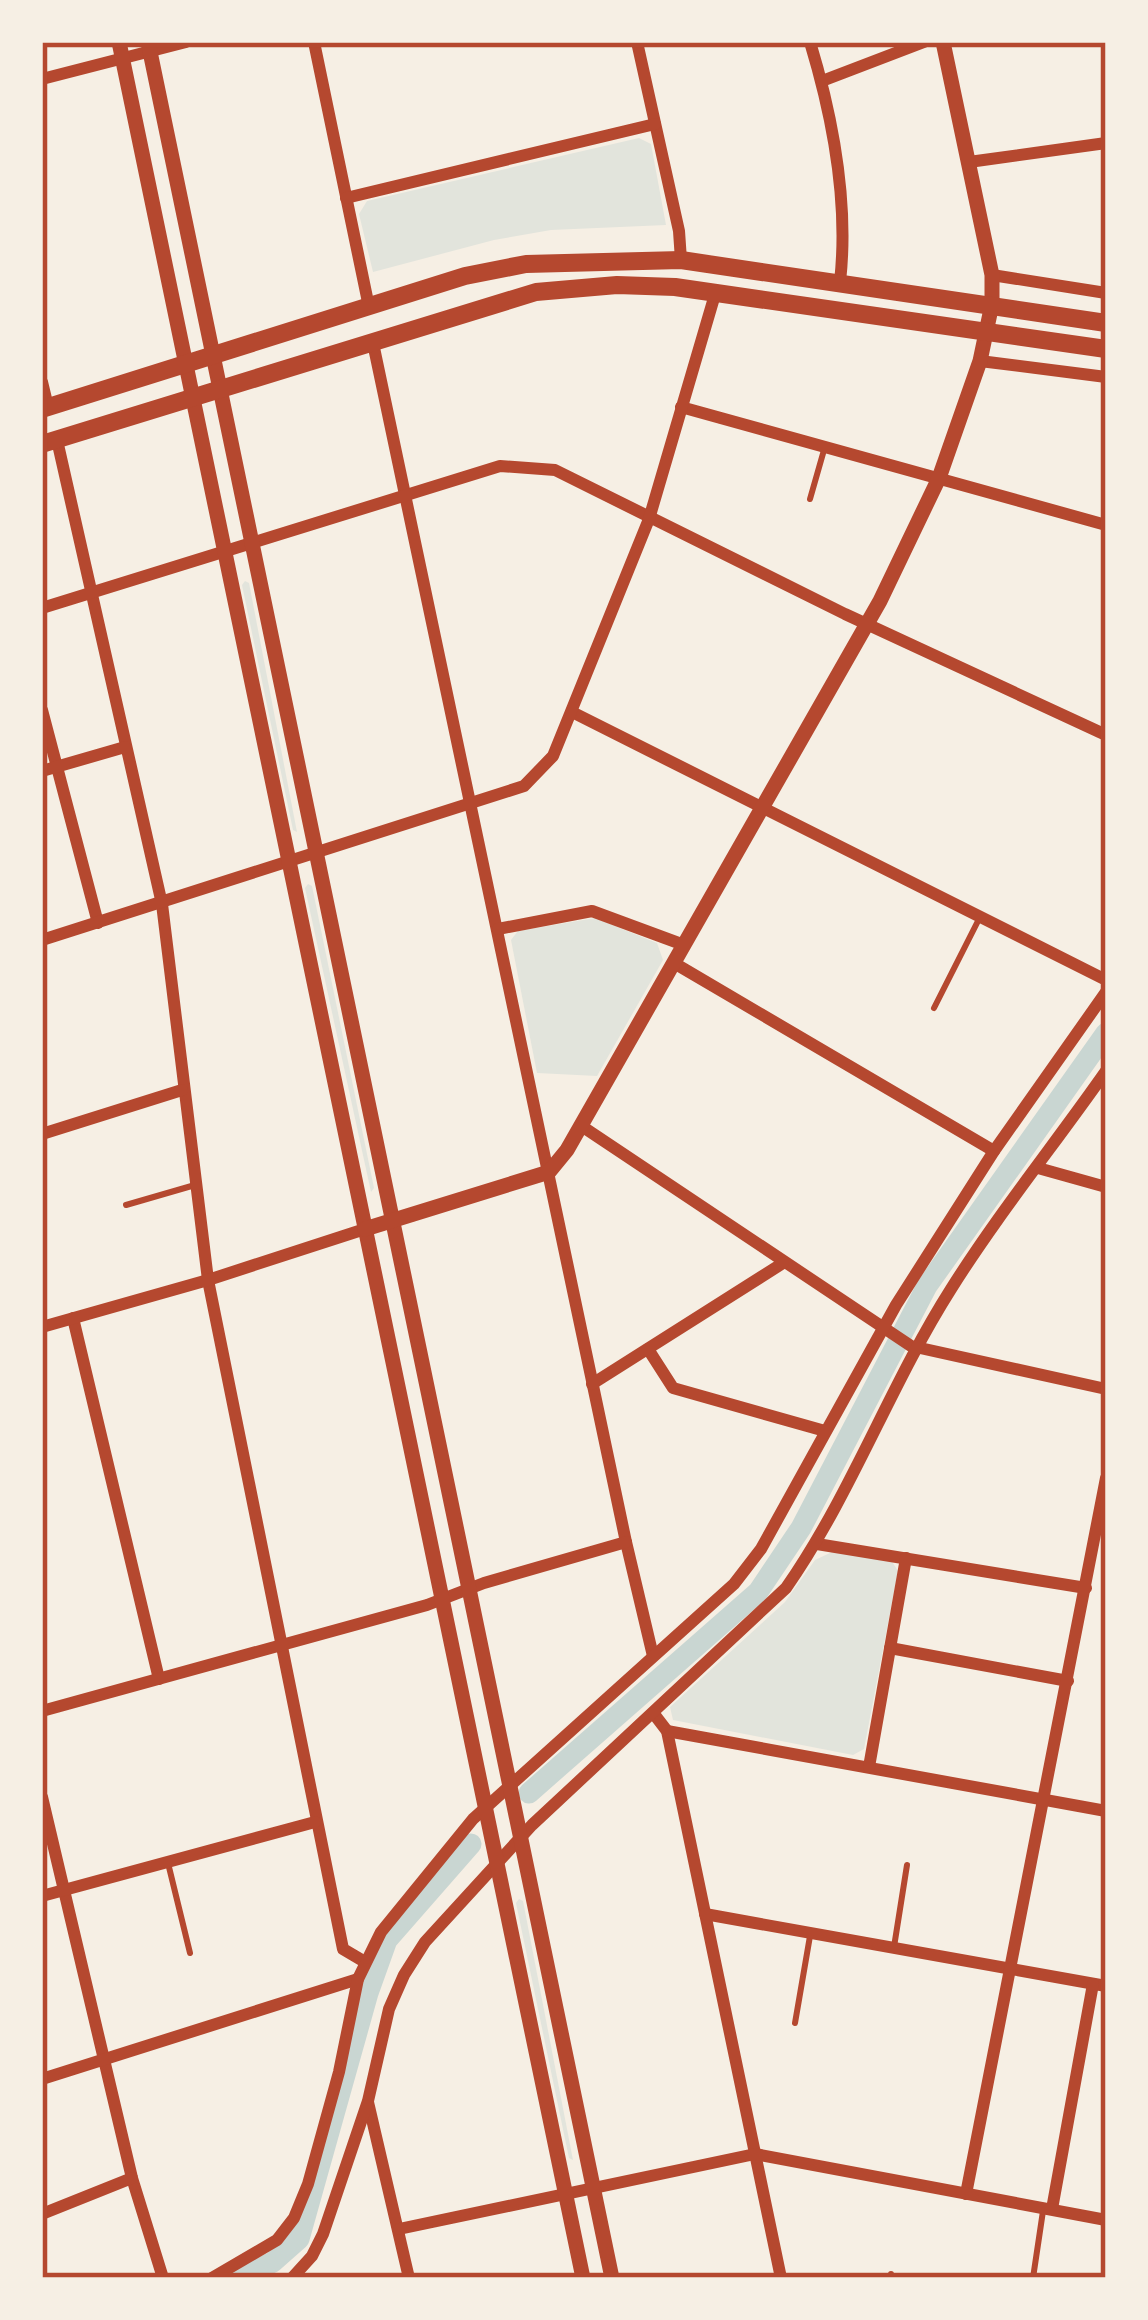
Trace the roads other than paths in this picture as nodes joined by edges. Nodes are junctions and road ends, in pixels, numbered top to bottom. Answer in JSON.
{"nodes":[{"id":1,"x":185,"y":42,"type":"edge"},
{"id":2,"x":314,"y":42,"type":"edge"},
{"id":3,"x":637,"y":42,"type":"edge"},
{"id":4,"x":810,"y":42,"type":"edge"},
{"id":5,"x":924,"y":42,"type":"edge"},
{"id":6,"x":943,"y":42,"type":"edge"},
{"id":7,"x":148,"y":46,"type":"edge"},
{"id":8,"x":121,"y":50,"type":"edge"},
{"id":9,"x":42,"y":79,"type":"edge"},
{"id":10,"x":822,"y":81,"type":"junction"},
{"id":11,"x":655,"y":124,"type":"junction"},
{"id":12,"x":1106,"y":143,"type":"edge"},
{"id":13,"x":969,"y":162,"type":"junction"},
{"id":14,"x":346,"y":198,"type":"junction"},
{"id":15,"x":681,"y":260,"type":"junction"},
{"id":16,"x":992,"y":275,"type":"junction"},
{"id":17,"x":841,"y":281,"type":"junction"},
{"id":18,"x":716,"y":291,"type":"junction"},
{"id":19,"x":1106,"y":293,"type":"edge"},
{"id":20,"x":992,"y":304,"type":"junction"},
{"id":21,"x":369,"y":307,"type":"junction"},
{"id":22,"x":1106,"y":322,"type":"edge"},
{"id":23,"x":986,"y":334,"type":"junction"},
{"id":24,"x":373,"y":343,"type":"junction"},
{"id":25,"x":1106,"y":349,"type":"edge"},
{"id":26,"x":211,"y":356,"type":"junction"},
{"id":27,"x":980,"y":361,"type":"junction"},
{"id":28,"x":187,"y":364,"type":"junction"},
{"id":29,"x":1106,"y":376,"type":"edge"},
{"id":30,"x":42,"y":382,"type":"edge"},
{"id":31,"x":218,"y":391,"type":"junction"},
{"id":32,"x":194,"y":398,"type":"junction"},
{"id":33,"x":681,"y":407,"type":"junction"},
{"id":34,"x":45,"y":408,"type":"edge"},
{"id":35,"x":49,"y":442,"type":"edge"},
{"id":36,"x":826,"y":447,"type":"junction"},
{"id":37,"x":939,"y":478,"type":"junction"},
{"id":38,"x":407,"y":496,"type":"junction"},
{"id":39,"x":810,"y":500,"type":"dead end"},
{"id":40,"x":649,"y":519,"type":"junction"},
{"id":41,"x":1106,"y":525,"type":"edge"},
{"id":42,"x":251,"y":544,"type":"junction"},
{"id":43,"x":224,"y":550,"type":"junction"},
{"id":44,"x":89,"y":593,"type":"junction"},
{"id":45,"x":42,"y":608,"type":"edge"},
{"id":46,"x":865,"y":623,"type":"junction"},
{"id":47,"x":42,"y":710,"type":"edge"},
{"id":48,"x":572,"y":712,"type":"junction"},
{"id":49,"x":1106,"y":735,"type":"edge"},
{"id":50,"x":125,"y":747,"type":"junction"},
{"id":51,"x":57,"y":766,"type":"junction"},
{"id":52,"x":42,"y":771,"type":"edge"},
{"id":53,"x":472,"y":803,"type":"junction"},
{"id":54,"x":762,"y":805,"type":"junction"},
{"id":55,"x":316,"y":854,"type":"junction"},
{"id":56,"x":289,"y":862,"type":"junction"},
{"id":57,"x":162,"y":904,"type":"junction"},
{"id":58,"x":980,"y":917,"type":"junction"},
{"id":59,"x":98,"y":923,"type":"junction"},
{"id":60,"x":498,"y":928,"type":"junction"},
{"id":61,"x":42,"y":940,"type":"edge"},
{"id":62,"x":684,"y":945,"type":"junction"},
{"id":63,"x":674,"y":964,"type":"junction"},
{"id":64,"x":1106,"y":980,"type":"edge"},
{"id":65,"x":1106,"y":992,"type":"edge"},
{"id":66,"x":934,"y":1008,"type":"dead end"},
{"id":67,"x":1106,"y":1071,"type":"edge"},
{"id":68,"x":182,"y":1090,"type":"junction"},
{"id":69,"x":583,"y":1126,"type":"junction"},
{"id":70,"x":42,"y":1134,"type":"edge"},
{"id":71,"x":994,"y":1151,"type":"junction"},
{"id":72,"x":1038,"y":1168,"type":"junction"},
{"id":73,"x":549,"y":1172,"type":"junction"},
{"id":74,"x":195,"y":1185,"type":"junction"},
{"id":75,"x":1106,"y":1187,"type":"edge"},
{"id":76,"x":126,"y":1205,"type":"dead end"},
{"id":77,"x":392,"y":1221,"type":"junction"},
{"id":78,"x":365,"y":1229,"type":"junction"},
{"id":79,"x":783,"y":1263,"type":"junction"},
{"id":80,"x":208,"y":1280,"type":"junction"},
{"id":81,"x":73,"y":1318,"type":"junction"},
{"id":82,"x":42,"y":1327,"type":"edge"},
{"id":83,"x":899,"y":1340,"type":"junction"},
{"id":84,"x":648,"y":1349,"type":"junction"},
{"id":85,"x":592,"y":1384,"type":"junction"},
{"id":86,"x":1106,"y":1389,"type":"edge"},
{"id":87,"x":824,"y":1431,"type":"junction"},
{"id":88,"x":1106,"y":1478,"type":"edge"},
{"id":89,"x":626,"y":1542,"type":"junction"},
{"id":90,"x":817,"y":1544,"type":"junction"},
{"id":91,"x":906,"y":1558,"type":"junction"},
{"id":92,"x":469,"y":1588,"type":"junction"},
{"id":93,"x":1086,"y":1588,"type":"junction"},
{"id":94,"x":442,"y":1600,"type":"junction"},
{"id":95,"x":282,"y":1644,"type":"junction"},
{"id":96,"x":890,"y":1648,"type":"junction"},
{"id":97,"x":653,"y":1656,"type":"junction"},
{"id":98,"x":159,"y":1679,"type":"junction"},
{"id":99,"x":1068,"y":1681,"type":"junction"},
{"id":100,"x":42,"y":1711,"type":"edge"},
{"id":101,"x":654,"y":1714,"type":"junction"},
{"id":102,"x":667,"y":1731,"type":"junction"},
{"id":103,"x":869,"y":1767,"type":"junction"},
{"id":104,"x":510,"y":1784,"type":"junction"},
{"id":105,"x":42,"y":1797,"type":"edge"},
{"id":106,"x":1045,"y":1799,"type":"junction"},
{"id":107,"x":485,"y":1808,"type":"junction"},
{"id":108,"x":1106,"y":1810,"type":"edge"},
{"id":109,"x":315,"y":1822,"type":"junction"},
{"id":110,"x":521,"y":1838,"type":"junction"},
{"id":111,"x":168,"y":1863,"type":"junction"},
{"id":112,"x":497,"y":1863,"type":"junction"},
{"id":113,"x":907,"y":1864,"type":"dead end"},
{"id":114,"x":63,"y":1890,"type":"junction"},
{"id":115,"x":42,"y":1896,"type":"edge"},
{"id":116,"x":705,"y":1914,"type":"junction"},
{"id":117,"x":811,"y":1933,"type":"junction"},
{"id":118,"x":894,"y":1947,"type":"junction"},
{"id":119,"x":190,"y":1953,"type":"dead end"},
{"id":120,"x":365,"y":1962,"type":"junction"},
{"id":121,"x":1012,"y":1969,"type":"junction"},
{"id":122,"x":358,"y":1979,"type":"junction"},
{"id":123,"x":1100,"y":1985,"type":"edge"},
{"id":124,"x":795,"y":2023,"type":"dead end"},
{"id":125,"x":104,"y":2060,"type":"junction"},
{"id":126,"x":42,"y":2079,"type":"edge"},
{"id":127,"x":368,"y":2101,"type":"junction"},
{"id":128,"x":754,"y":2154,"type":"junction"},
{"id":129,"x":132,"y":2178,"type":"junction"},
{"id":130,"x":594,"y":2187,"type":"junction"},
{"id":131,"x":566,"y":2193,"type":"junction"},
{"id":132,"x":966,"y":2194,"type":"junction"},
{"id":133,"x":1047,"y":2208,"type":"junction"},
{"id":134,"x":42,"y":2214,"type":"edge"},
{"id":135,"x":1106,"y":2220,"type":"edge"},
{"id":136,"x":399,"y":2229,"type":"junction"},
{"id":137,"x":163,"y":2278,"type":"edge"},
{"id":138,"x":212,"y":2278,"type":"edge"},
{"id":139,"x":292,"y":2278,"type":"edge"},
{"id":140,"x":410,"y":2278,"type":"edge"},
{"id":141,"x":583,"y":2278,"type":"edge"},
{"id":142,"x":612,"y":2278,"type":"edge"},
{"id":143,"x":781,"y":2278,"type":"edge"},
{"id":144,"x":1033,"y":2278,"type":"edge"}],
"edges":[{"from":1,"to":7,"type":"street"},
{"from":2,"to":14,"type":"street"},
{"from":3,"to":11,"type":"street"},
{"from":4,"to":10,"type":"street"},
{"from":5,"to":10,"type":"street"},
{"from":6,"to":13,"type":"street"},
{"from":7,"to":8,"type":"street"},
{"from":7,"to":26,"type":"street"},
{"from":8,"to":9,"type":"street"},
{"from":8,"to":28,"type":"street"},
{"from":10,"to":17,"type":"street"},
{"from":11,"to":14,"type":"street"},
{"from":11,"to":15,"type":"street"},
{"from":12,"to":13,"type":"street"},
{"from":13,"to":16,"type":"street"},
{"from":14,"to":21,"type":"street"},
{"from":15,"to":17,"type":"main road"},
{"from":15,"to":21,"type":"main road"},
{"from":16,"to":19,"type":"street"},
{"from":16,"to":20,"type":"street"},
{"from":17,"to":20,"type":"main road"},
{"from":18,"to":23,"type":"main road"},
{"from":18,"to":24,"type":"main road"},
{"from":18,"to":33,"type":"street"},
{"from":20,"to":22,"type":"main road"},
{"from":20,"to":23,"type":"street"},
{"from":21,"to":26,"type":"main road"},
{"from":23,"to":25,"type":"main road"},
{"from":23,"to":27,"type":"street"},
{"from":24,"to":31,"type":"main road"},
{"from":24,"to":38,"type":"street"},
{"from":26,"to":28,"type":"main road"},
{"from":26,"to":31,"type":"street"},
{"from":27,"to":29,"type":"street"},
{"from":27,"to":37,"type":"street"},
{"from":28,"to":32,"type":"street"},
{"from":28,"to":34,"type":"main road"},
{"from":30,"to":34,"type":"street"},
{"from":31,"to":32,"type":"main road"},
{"from":31,"to":42,"type":"street"},
{"from":32,"to":35,"type":"main road"},
{"from":32,"to":43,"type":"street"},
{"from":33,"to":36,"type":"street"},
{"from":33,"to":40,"type":"street"},
{"from":35,"to":44,"type":"street"},
{"from":36,"to":37,"type":"street"},
{"from":36,"to":39,"type":"lane"},
{"from":37,"to":41,"type":"street"},
{"from":37,"to":46,"type":"street"},
{"from":38,"to":40,"type":"street"},
{"from":38,"to":42,"type":"street"},
{"from":38,"to":53,"type":"street"},
{"from":40,"to":46,"type":"street"},
{"from":40,"to":48,"type":"street"},
{"from":42,"to":43,"type":"street"},
{"from":42,"to":55,"type":"street"},
{"from":43,"to":44,"type":"street"},
{"from":43,"to":56,"type":"street"},
{"from":44,"to":45,"type":"street"},
{"from":44,"to":50,"type":"street"},
{"from":46,"to":49,"type":"street"},
{"from":46,"to":54,"type":"street"},
{"from":47,"to":51,"type":"street"},
{"from":48,"to":53,"type":"street"},
{"from":48,"to":54,"type":"street"},
{"from":50,"to":51,"type":"street"},
{"from":50,"to":57,"type":"street"},
{"from":51,"to":52,"type":"street"},
{"from":51,"to":59,"type":"street"},
{"from":53,"to":55,"type":"street"},
{"from":53,"to":60,"type":"street"},
{"from":54,"to":58,"type":"street"},
{"from":54,"to":62,"type":"street"},
{"from":55,"to":56,"type":"street"},
{"from":55,"to":77,"type":"street"},
{"from":56,"to":57,"type":"street"},
{"from":56,"to":78,"type":"street"},
{"from":57,"to":59,"type":"street"},
{"from":57,"to":68,"type":"street"},
{"from":58,"to":64,"type":"street"},
{"from":58,"to":66,"type":"lane"},
{"from":59,"to":61,"type":"street"},
{"from":60,"to":62,"type":"street"},
{"from":60,"to":73,"type":"street"},
{"from":62,"to":63,"type":"street"},
{"from":63,"to":69,"type":"street"},
{"from":63,"to":71,"type":"street"},
{"from":65,"to":71,"type":"street"},
{"from":67,"to":72,"type":"street"},
{"from":68,"to":70,"type":"street"},
{"from":68,"to":74,"type":"street"},
{"from":69,"to":73,"type":"street"},
{"from":69,"to":79,"type":"street"},
{"from":71,"to":83,"type":"street"},
{"from":72,"to":75,"type":"street"},
{"from":72,"to":83,"type":"street"},
{"from":73,"to":77,"type":"street"},
{"from":73,"to":85,"type":"street"},
{"from":74,"to":76,"type":"lane"},
{"from":74,"to":80,"type":"street"},
{"from":77,"to":78,"type":"street"},
{"from":77,"to":92,"type":"street"},
{"from":78,"to":80,"type":"street"},
{"from":78,"to":94,"type":"street"},
{"from":79,"to":83,"type":"street"},
{"from":79,"to":84,"type":"street"},
{"from":80,"to":81,"type":"street"},
{"from":80,"to":95,"type":"street"},
{"from":81,"to":82,"type":"street"},
{"from":81,"to":98,"type":"street"},
{"from":83,"to":86,"type":"street"},
{"from":83,"to":87,"type":"street"},
{"from":83,"to":90,"type":"street"},
{"from":84,"to":85,"type":"street"},
{"from":84,"to":87,"type":"street"},
{"from":85,"to":89,"type":"street"},
{"from":87,"to":97,"type":"street"},
{"from":88,"to":93,"type":"street"},
{"from":89,"to":92,"type":"street"},
{"from":89,"to":97,"type":"street"},
{"from":90,"to":91,"type":"street"},
{"from":90,"to":101,"type":"street"},
{"from":91,"to":93,"type":"street"},
{"from":91,"to":96,"type":"street"},
{"from":92,"to":94,"type":"street"},
{"from":92,"to":104,"type":"street"},
{"from":93,"to":99,"type":"street"},
{"from":94,"to":95,"type":"street"},
{"from":94,"to":107,"type":"street"},
{"from":95,"to":98,"type":"street"},
{"from":95,"to":109,"type":"street"},
{"from":96,"to":99,"type":"street"},
{"from":96,"to":103,"type":"street"},
{"from":97,"to":104,"type":"street"},
{"from":98,"to":100,"type":"street"},
{"from":99,"to":106,"type":"street"},
{"from":101,"to":102,"type":"street"},
{"from":101,"to":110,"type":"street"},
{"from":102,"to":103,"type":"street"},
{"from":102,"to":116,"type":"street"},
{"from":103,"to":106,"type":"street"},
{"from":104,"to":107,"type":"street"},
{"from":104,"to":110,"type":"street"},
{"from":105,"to":114,"type":"street"},
{"from":106,"to":108,"type":"street"},
{"from":106,"to":121,"type":"street"},
{"from":107,"to":112,"type":"street"},
{"from":107,"to":120,"type":"street"},
{"from":109,"to":111,"type":"street"},
{"from":109,"to":120,"type":"street"},
{"from":110,"to":112,"type":"street"},
{"from":110,"to":130,"type":"street"},
{"from":111,"to":114,"type":"street"},
{"from":111,"to":119,"type":"lane"},
{"from":112,"to":127,"type":"street"},
{"from":112,"to":131,"type":"street"},
{"from":113,"to":118,"type":"lane"},
{"from":114,"to":115,"type":"street"},
{"from":114,"to":125,"type":"street"},
{"from":116,"to":117,"type":"street"},
{"from":116,"to":128,"type":"street"},
{"from":117,"to":118,"type":"street"},
{"from":117,"to":124,"type":"lane"},
{"from":118,"to":121,"type":"street"},
{"from":120,"to":122,"type":"street"},
{"from":121,"to":123,"type":"street"},
{"from":121,"to":132,"type":"street"},
{"from":122,"to":125,"type":"street"},
{"from":122,"to":138,"type":"street"},
{"from":123,"to":133,"type":"street"},
{"from":125,"to":126,"type":"street"},
{"from":125,"to":129,"type":"street"},
{"from":127,"to":136,"type":"street"},
{"from":127,"to":139,"type":"street"},
{"from":128,"to":130,"type":"street"},
{"from":128,"to":132,"type":"street"},
{"from":128,"to":143,"type":"street"},
{"from":129,"to":134,"type":"street"},
{"from":129,"to":137,"type":"street"},
{"from":130,"to":131,"type":"street"},
{"from":130,"to":142,"type":"street"},
{"from":131,"to":136,"type":"street"},
{"from":131,"to":141,"type":"street"},
{"from":132,"to":133,"type":"street"},
{"from":133,"to":135,"type":"street"},
{"from":133,"to":144,"type":"lane"},
{"from":136,"to":140,"type":"street"}]}
